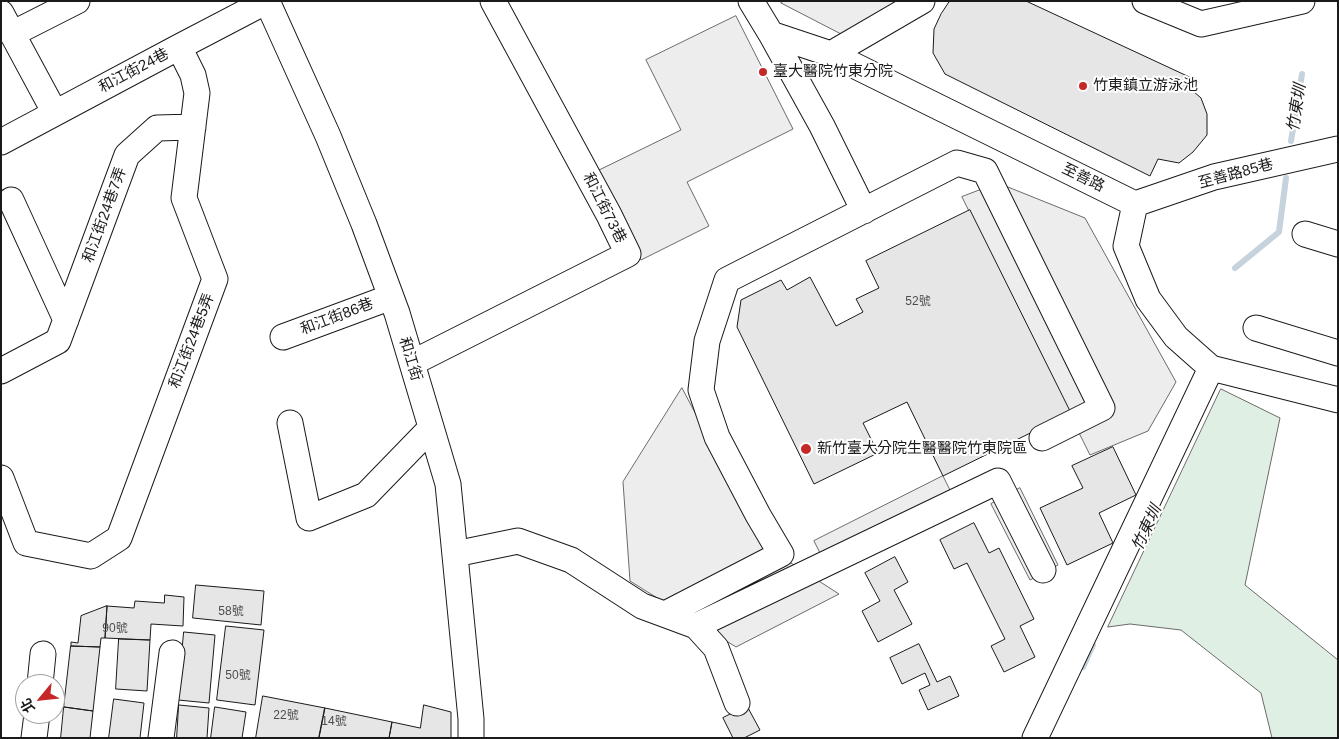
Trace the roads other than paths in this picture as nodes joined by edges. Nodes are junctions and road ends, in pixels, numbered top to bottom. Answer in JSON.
{"nodes":[{"id":1,"x":78,"y":1,"type":"edge"},
{"id":2,"x":267,"y":1,"type":"edge"},
{"id":3,"x":493,"y":1,"type":"edge"},
{"id":4,"x":751,"y":1,"type":"edge"},
{"id":5,"x":922,"y":1,"type":"edge"},
{"id":6,"x":1145,"y":1,"type":"edge"},
{"id":7,"x":1302,"y":1,"type":"edge"},
{"id":8,"x":7,"y":23,"type":"edge"},
{"id":9,"x":772,"y":34,"type":"junction"},
{"id":10,"x":179,"y":47,"type":"junction"},
{"id":11,"x":831,"y":54,"type":"junction"},
{"id":12,"x":55,"y":113,"type":"junction"},
{"id":13,"x":193,"y":127,"type":"junction"},
{"id":14,"x":1,"y":142,"type":"edge"},
{"id":15,"x":1338,"y":149,"type":"edge"},
{"id":16,"x":11,"y":200,"type":"dead end"},
{"id":17,"x":1135,"y":204,"type":"junction"},
{"id":18,"x":864,"y":211,"type":"junction"},
{"id":19,"x":1306,"y":234,"type":"dead end"},
{"id":20,"x":1338,"y":244,"type":"edge"},
{"id":21,"x":391,"y":297,"type":"junction"},
{"id":22,"x":66,"y":320,"type":"junction"},
{"id":23,"x":1256,"y":328,"type":"dead end"},
{"id":24,"x":283,"y":338,"type":"dead end"},
{"id":25,"x":1338,"y":353,"type":"edge"},
{"id":26,"x":412,"y":363,"type":"junction"},
{"id":27,"x":1211,"y":368,"type":"junction"},
{"id":28,"x":1,"y":371,"type":"edge"},
{"id":29,"x":1338,"y":400,"type":"edge"},
{"id":30,"x":290,"y":423,"type":"dead end"},
{"id":31,"x":431,"y":428,"type":"junction"},
{"id":32,"x":1042,"y":438,"type":"dead end"},
{"id":33,"x":1,"y":478,"type":"edge"},
{"id":34,"x":455,"y":554,"type":"junction"},
{"id":35,"x":781,"y":554,"type":"junction"},
{"id":36,"x":816,"y":568,"type":"junction"},
{"id":37,"x":1043,"y":570,"type":"dead end"},
{"id":38,"x":665,"y":614,"type":"junction"},
{"id":39,"x":696,"y":626,"type":"junction"},
{"id":40,"x":172,"y":653,"type":"dead end"},
{"id":41,"x":43,"y":654,"type":"dead end"},
{"id":42,"x":41,"y":674,"type":"edge"},
{"id":43,"x":737,"y":702,"type":"dead end"},
{"id":44,"x":36,"y":724,"type":"edge"},
{"id":45,"x":34,"y":738,"type":"edge"},
{"id":46,"x":161,"y":738,"type":"edge"},
{"id":47,"x":471,"y":738,"type":"edge"},
{"id":48,"x":1035,"y":738,"type":"edge"}],
"edges":[{"from":1,"to":8,"type":"street"},
{"from":2,"to":10,"type":"street","name":"和江街24巷"},
{"from":2,"to":21,"type":"street","name":"和江街"},
{"from":3,"to":26,"type":"street","name":"和江街73巷"},
{"from":4,"to":9,"type":"street"},
{"from":5,"to":11,"type":"street"},
{"from":6,"to":7,"type":"street"},
{"from":8,"to":12,"type":"street"},
{"from":9,"to":11,"type":"street","name":"至善路"},
{"from":9,"to":18,"type":"street"},
{"from":10,"to":12,"type":"street","name":"和江街24巷"},
{"from":10,"to":13,"type":"street","name":"和江街24巷5弄"},
{"from":11,"to":17,"type":"street","name":"至善路"},
{"from":12,"to":14,"type":"street","name":"和江街24巷"},
{"from":13,"to":22,"type":"street","name":"和江街24巷7弄"},
{"from":13,"to":33,"type":"street","name":"和江街24巷5弄"},
{"from":15,"to":17,"type":"street","name":"至善路85巷"},
{"from":16,"to":22,"type":"street"},
{"from":17,"to":27,"type":"street"},
{"from":18,"to":32,"type":"street"},
{"from":18,"to":35,"type":"street"},
{"from":19,"to":20,"type":"street"},
{"from":21,"to":24,"type":"street","name":"和江街86巷"},
{"from":21,"to":26,"type":"street","name":"和江街"},
{"from":22,"to":28,"type":"street","name":"和江街24巷7弄"},
{"from":23,"to":25,"type":"street"},
{"from":26,"to":31,"type":"street","name":"和江街"},
{"from":27,"to":29,"type":"street"},
{"from":27,"to":48,"type":"street"},
{"from":30,"to":31,"type":"street"},
{"from":31,"to":34,"type":"street","name":"和江街"},
{"from":34,"to":38,"type":"street"},
{"from":34,"to":47,"type":"street","name":"和江街"},
{"from":35,"to":36,"type":"street"},
{"from":35,"to":38,"type":"street"},
{"from":36,"to":37,"type":"street"},
{"from":36,"to":39,"type":"street"},
{"from":38,"to":39,"type":"street"},
{"from":39,"to":43,"type":"street"},
{"from":40,"to":46,"type":"street"},
{"from":41,"to":42,"type":"street"},
{"from":44,"to":45,"type":"street"}]}
